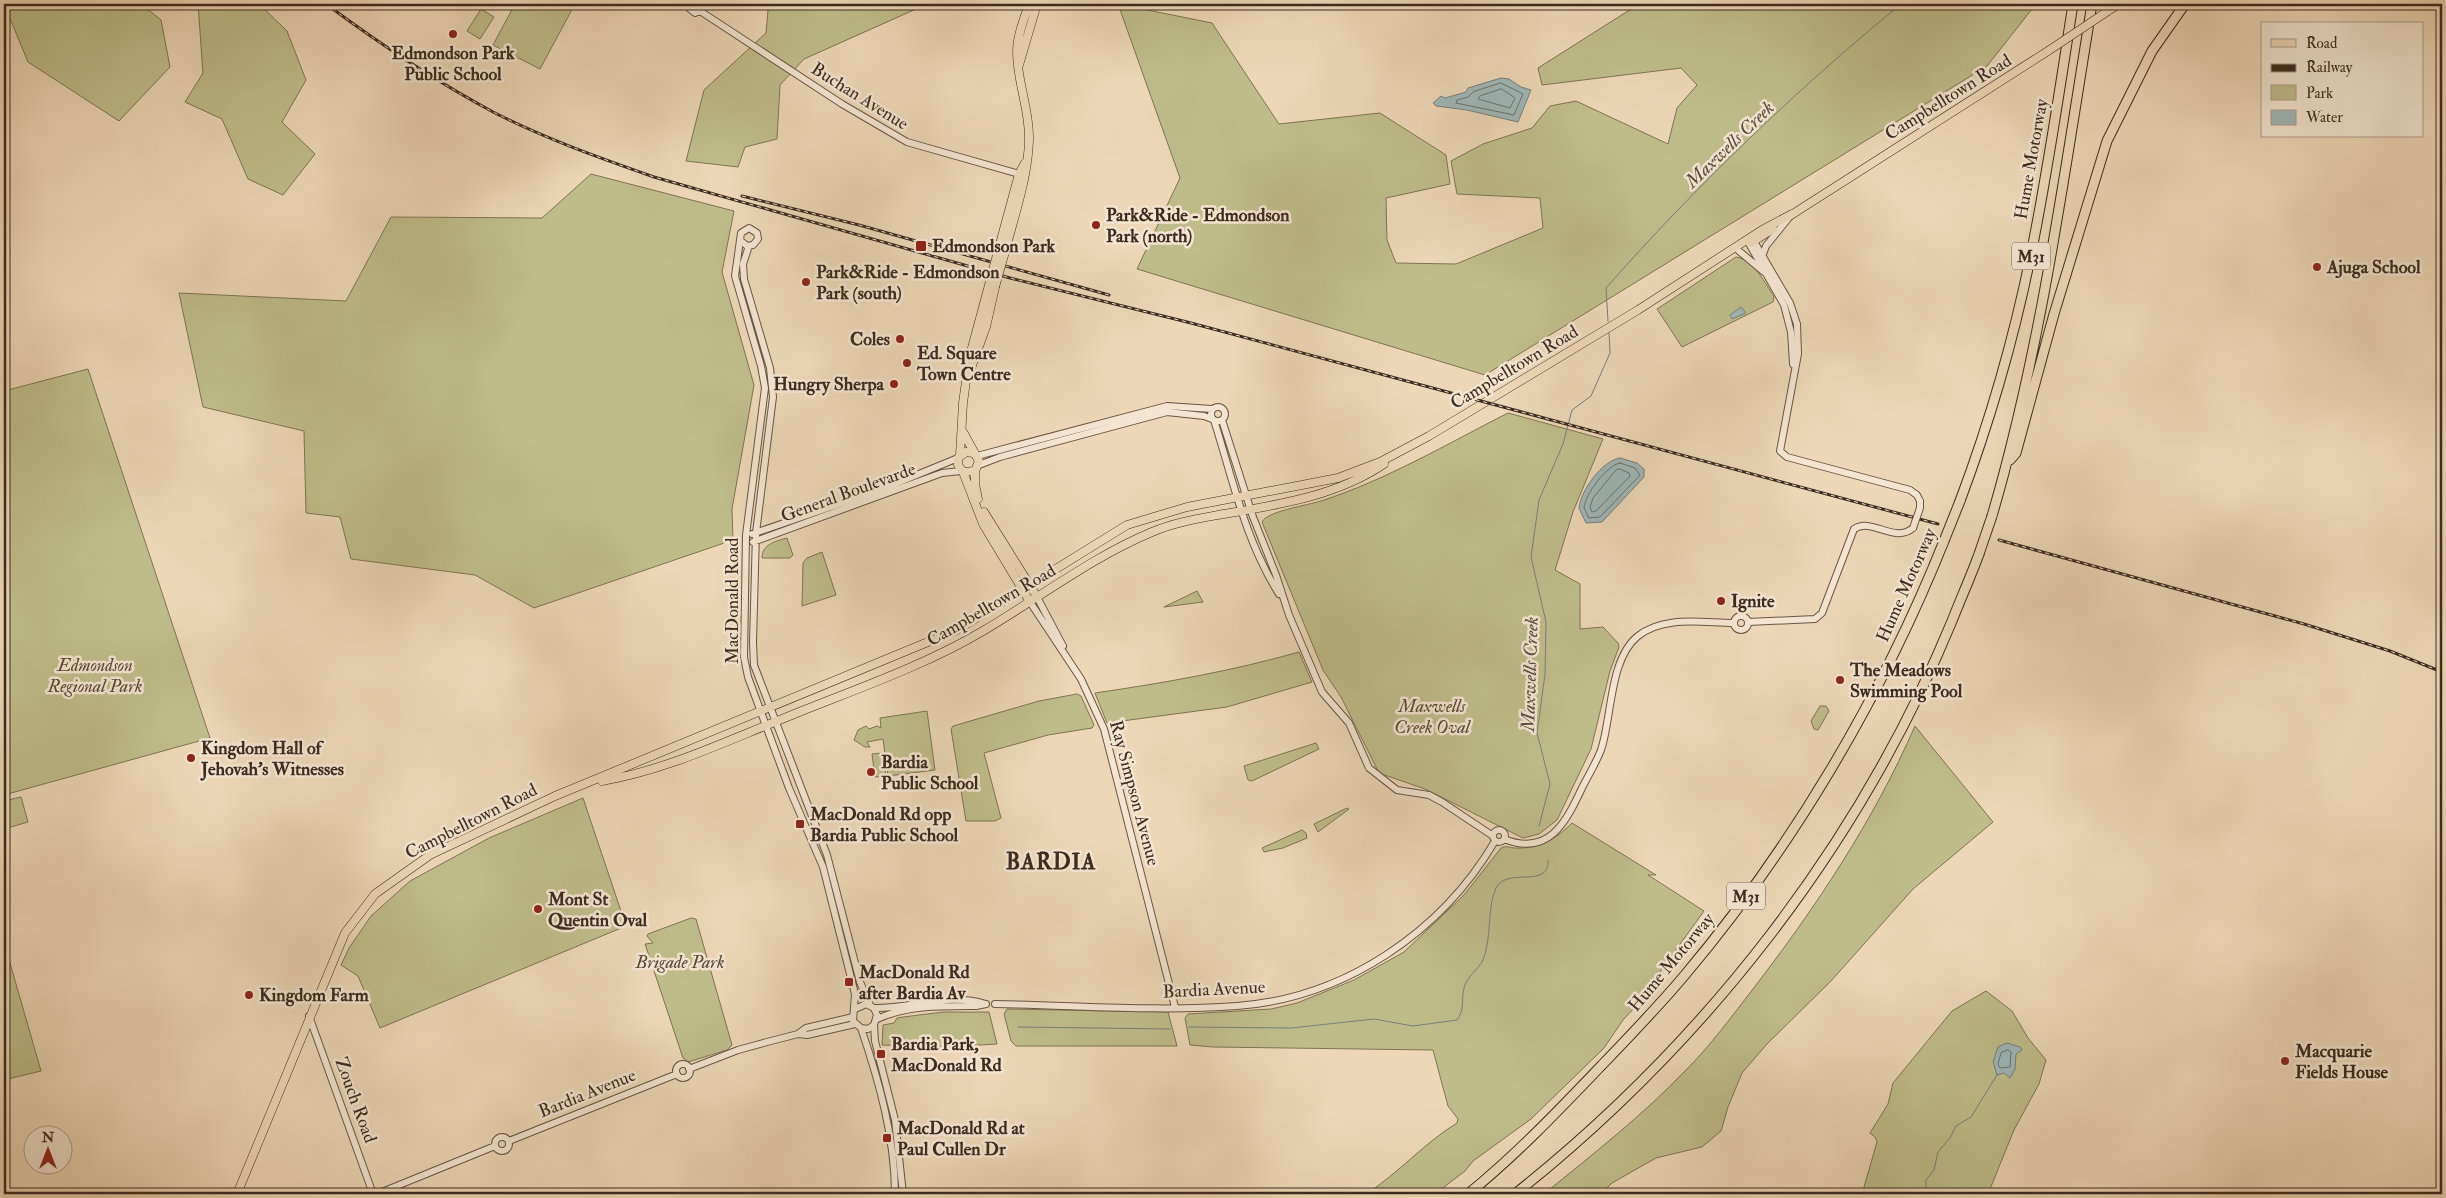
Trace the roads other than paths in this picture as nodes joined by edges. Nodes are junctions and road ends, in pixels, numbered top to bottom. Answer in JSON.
{"nodes":[{"id":1,"x":691,"y":4,"type":"edge"},
{"id":2,"x":1029,"y":4,"type":"edge"},
{"id":3,"x":1037,"y":4,"type":"edge"},
{"id":4,"x":2073,"y":4,"type":"edge"},
{"id":5,"x":2092,"y":4,"type":"edge"},
{"id":6,"x":2119,"y":4,"type":"edge"},
{"id":7,"x":2185,"y":4,"type":"edge"},
{"id":8,"x":699,"y":7,"type":"edge"},
{"id":9,"x":1027,"y":22,"type":"junction"},
{"id":10,"x":1026,"y":161,"type":"junction"},
{"id":11,"x":1019,"y":174,"type":"junction"},
{"id":12,"x":1792,"y":214,"type":"junction"},
{"id":13,"x":1751,"y":240,"type":"junction"},
{"id":14,"x":741,"y":241,"type":"junction"},
{"id":15,"x":749,"y":246,"type":"junction"},
{"id":16,"x":1738,"y":251,"type":"junction"},
{"id":17,"x":1002,"y":252,"type":"junction"},
{"id":18,"x":1763,"y":254,"type":"junction"},
{"id":19,"x":1767,"y":275,"type":"junction"},
{"id":20,"x":1638,"y":310,"type":"junction"},
{"id":21,"x":1794,"y":368,"type":"junction"},
{"id":22,"x":1212,"y":409,"type":"junction"},
{"id":23,"x":1213,"y":419,"type":"junction"},
{"id":24,"x":1222,"y":420,"type":"junction"},
{"id":25,"x":1112,"y":427,"type":"junction"},
{"id":26,"x":1081,"y":429,"type":"junction"},
{"id":27,"x":962,"y":430,"type":"junction"},
{"id":28,"x":1406,"y":449,"type":"junction"},
{"id":29,"x":975,"y":454,"type":"junction"},
{"id":30,"x":959,"y":457,"type":"junction"},
{"id":31,"x":2007,"y":463,"type":"junction"},
{"id":32,"x":977,"y":468,"type":"junction"},
{"id":33,"x":962,"y":472,"type":"junction"},
{"id":34,"x":1246,"y":495,"type":"junction"},
{"id":35,"x":882,"y":496,"type":"junction"},
{"id":36,"x":1236,"y":497,"type":"junction"},
{"id":37,"x":840,"y":503,"type":"junction"},
{"id":38,"x":1251,"y":510,"type":"junction"},
{"id":39,"x":1240,"y":511,"type":"junction"},
{"id":40,"x":984,"y":514,"type":"junction"},
{"id":41,"x":756,"y":533,"type":"junction"},
{"id":42,"x":746,"y":536,"type":"junction"},
{"id":43,"x":990,"y":537,"type":"junction"},
{"id":44,"x":755,"y":542,"type":"junction"},
{"id":45,"x":746,"y":545,"type":"junction"},
{"id":46,"x":1030,"y":584,"type":"junction"},
{"id":47,"x":1022,"y":589,"type":"junction"},
{"id":48,"x":1037,"y":597,"type":"junction"},
{"id":49,"x":1282,"y":599,"type":"junction"},
{"id":50,"x":1030,"y":602,"type":"junction"},
{"id":51,"x":1073,"y":665,"type":"junction"},
{"id":52,"x":770,"y":708,"type":"junction"},
{"id":53,"x":761,"y":712,"type":"junction"},
{"id":54,"x":775,"y":721,"type":"junction"},
{"id":55,"x":766,"y":725,"type":"junction"},
{"id":56,"x":587,"y":784,"type":"junction"},
{"id":57,"x":1494,"y":839,"type":"junction"},
{"id":58,"x":1504,"y":839,"type":"junction"},
{"id":59,"x":995,"y":1004,"type":"dead end"},
{"id":60,"x":872,"y":1006,"type":"junction"},
{"id":61,"x":1175,"y":1007,"type":"junction"},
{"id":62,"x":855,"y":1009,"type":"junction"},
{"id":63,"x":310,"y":1016,"type":"junction"},
{"id":64,"x":852,"y":1017,"type":"junction"},
{"id":65,"x":876,"y":1022,"type":"junction"},
{"id":66,"x":858,"y":1026,"type":"junction"},
{"id":67,"x":798,"y":1034,"type":"junction"},
{"id":68,"x":509,"y":1140,"type":"junction"},
{"id":69,"x":495,"y":1146,"type":"junction"},
{"id":70,"x":236,"y":1194,"type":"edge"},
{"id":71,"x":373,"y":1194,"type":"edge"},
{"id":72,"x":377,"y":1194,"type":"edge"},
{"id":73,"x":895,"y":1194,"type":"edge"},
{"id":74,"x":903,"y":1194,"type":"edge"},
{"id":75,"x":1468,"y":1194,"type":"edge"},
{"id":76,"x":1515,"y":1194,"type":"edge"}],
"edges":[{"from":1,"to":8,"type":"street","name":"Buchan Avenue"},
{"from":2,"to":9,"type":"main road"},
{"from":3,"to":9,"type":"main road"},
{"from":4,"to":75,"type":"highway","name":"Hume Motorway","number":"M31","bridge":true},
{"from":5,"to":31,"type":"highway","name":"Hume Motorway","number":"M31"},
{"from":6,"to":12,"type":"main road","name":"Campbelltown Road","bridge":true},
{"from":7,"to":31,"type":"highway"},
{"from":8,"to":11,"type":"street","name":"Buchan Avenue"},
{"from":9,"to":10,"type":"main road"},
{"from":10,"to":11,"type":"main road"},
{"from":10,"to":17,"type":"main road"},
{"from":11,"to":17,"type":"main road"},
{"from":12,"to":13,"type":"main road","name":"Campbelltown Road"},
{"from":12,"to":18,"type":"street"},
{"from":13,"to":16,"type":"main road","name":"Campbelltown Road"},
{"from":13,"to":18,"type":"street"},
{"from":13,"to":19,"type":"street"},
{"from":13,"to":20,"type":"main road","name":"Campbelltown Road"},
{"from":14,"to":15,"type":"street"},
{"from":14,"to":15,"type":"street"},
{"from":14,"to":42,"type":"street","name":"MacDonald Road"},
{"from":15,"to":41,"type":"street","name":"MacDonald Road"},
{"from":16,"to":19,"type":"street"},
{"from":16,"to":20,"type":"main road","name":"Campbelltown Road"},
{"from":17,"to":27,"type":"main road","bridge":true},
{"from":18,"to":21,"type":"street"},
{"from":19,"to":21,"type":"street"},
{"from":20,"to":28,"type":"main road","name":"Campbelltown Road"},
{"from":21,"to":58,"type":"street","bridge":true},
{"from":22,"to":23,"type":"street"},
{"from":22,"to":24,"type":"street"},
{"from":22,"to":26,"type":"street"},
{"from":23,"to":24,"type":"street"},
{"from":23,"to":25,"type":"street"},
{"from":23,"to":36,"type":"street"},
{"from":24,"to":34,"type":"street"},
{"from":25,"to":26,"type":"street"},
{"from":25,"to":32,"type":"street"},
{"from":26,"to":29,"type":"street"},
{"from":27,"to":29,"type":"main road"},
{"from":27,"to":30,"type":"main road"},
{"from":28,"to":34,"type":"main road","name":"Campbelltown Road"},
{"from":28,"to":38,"type":"main road","name":"Campbelltown Road"},
{"from":29,"to":30,"type":"main road"},
{"from":29,"to":32,"type":"main road"},
{"from":30,"to":33,"type":"main road"},
{"from":30,"to":37,"type":"street"},
{"from":31,"to":76,"type":"highway","name":"Hume Motorway","number":"M31","bridge":true},
{"from":32,"to":33,"type":"main road"},
{"from":32,"to":40,"type":"main road"},
{"from":33,"to":35,"type":"street","name":"General Boulevarde"},
{"from":33,"to":43,"type":"main road"},
{"from":34,"to":36,"type":"main road","name":"Campbelltown Road"},
{"from":34,"to":38,"type":"street"},
{"from":35,"to":37,"type":"street"},
{"from":35,"to":44,"type":"street","name":"General Boulevarde"},
{"from":36,"to":39,"type":"street"},
{"from":36,"to":46,"type":"main road","name":"Campbelltown Road"},
{"from":37,"to":41,"type":"street"},
{"from":38,"to":39,"type":"main road","name":"Campbelltown Road"},
{"from":38,"to":49,"type":"street"},
{"from":39,"to":48,"type":"main road","name":"Campbelltown Road"},
{"from":39,"to":49,"type":"street"},
{"from":40,"to":43,"type":"main road"},
{"from":40,"to":46,"type":"main road"},
{"from":41,"to":42,"type":"street"},
{"from":41,"to":44,"type":"street","name":"MacDonald Road"},
{"from":42,"to":45,"type":"street","name":"MacDonald Road"},
{"from":43,"to":47,"type":"main road"},
{"from":44,"to":45,"type":"street","name":"General Boulevarde"},
{"from":44,"to":52,"type":"street","name":"MacDonald Road"},
{"from":45,"to":53,"type":"street","name":"MacDonald Road"},
{"from":46,"to":47,"type":"main road","name":"Campbelltown Road"},
{"from":46,"to":48,"type":"main road"},
{"from":47,"to":50,"type":"main road"},
{"from":47,"to":52,"type":"main road","name":"Campbelltown Road"},
{"from":48,"to":50,"type":"main road","name":"Campbelltown Road"},
{"from":48,"to":51,"type":"street"},
{"from":49,"to":57,"type":"street"},
{"from":50,"to":51,"type":"street","name":"Ray Simpson Avenue"},
{"from":50,"to":54,"type":"main road","name":"Campbelltown Road"},
{"from":51,"to":61,"type":"street","name":"Ray Simpson Avenue"},
{"from":52,"to":53,"type":"main road","name":"Campbelltown Road"},
{"from":52,"to":54,"type":"street","name":"MacDonald Road"},
{"from":53,"to":55,"type":"street","name":"MacDonald Road"},
{"from":53,"to":56,"type":"main road","name":"Campbelltown Road"},
{"from":54,"to":55,"type":"main road","name":"Campbelltown Road"},
{"from":54,"to":60,"type":"street","name":"MacDonald Road"},
{"from":55,"to":56,"type":"main road","name":"Campbelltown Road"},
{"from":55,"to":62,"type":"street","name":"MacDonald Road"},
{"from":56,"to":63,"type":"main road","name":"Campbelltown Road"},
{"from":57,"to":58,"type":"street"},
{"from":57,"to":58,"type":"street"},
{"from":57,"to":61,"type":"street","name":"Bardia Avenue"},
{"from":59,"to":61,"type":"street","name":"Bardia Avenue"},
{"from":60,"to":62,"type":"street"},
{"from":60,"to":65,"type":"street"},
{"from":60,"to":65,"type":"street"},
{"from":62,"to":64,"type":"street"},
{"from":63,"to":70,"type":"main road","name":"Campbelltown Road"},
{"from":63,"to":71,"type":"street","name":"Zouch Road"},
{"from":64,"to":66,"type":"street"},
{"from":64,"to":67,"type":"street"},
{"from":65,"to":66,"type":"street"},
{"from":65,"to":74,"type":"street"},
{"from":66,"to":67,"type":"street"},
{"from":66,"to":73,"type":"street"},
{"from":67,"to":68,"type":"street","name":"Bardia Avenue"},
{"from":68,"to":69,"type":"street"},
{"from":68,"to":69,"type":"street"},
{"from":69,"to":72,"type":"street"}]}
